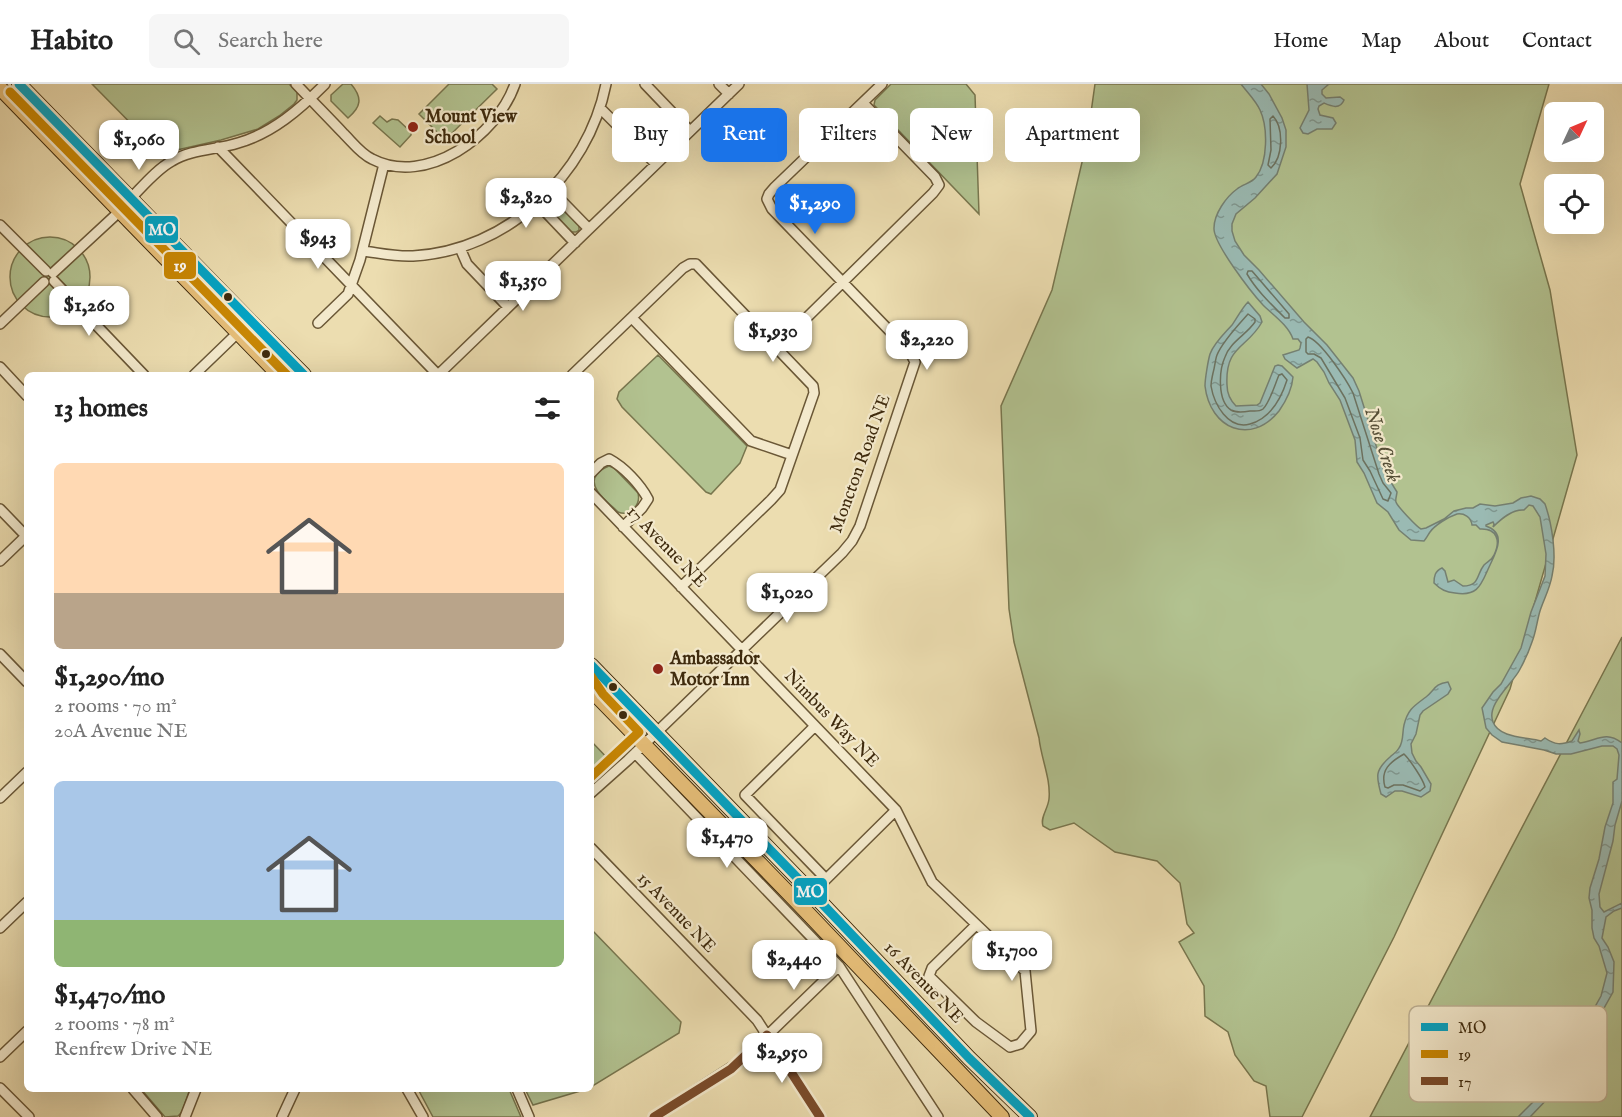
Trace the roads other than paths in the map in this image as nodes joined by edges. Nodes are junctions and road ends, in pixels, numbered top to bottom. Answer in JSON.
{"nodes":[{"id":1,"x":19,"y":84,"type":"edge"},
{"id":2,"x":296,"y":84,"type":"edge"},
{"id":3,"x":325,"y":84,"type":"edge"},
{"id":4,"x":515,"y":84,"type":"edge"},
{"id":5,"x":606,"y":84,"type":"edge"},
{"id":6,"x":645,"y":84,"type":"edge"},
{"id":7,"x":719,"y":84,"type":"edge"},
{"id":8,"x":739,"y":84,"type":"edge"},
{"id":9,"x":882,"y":84,"type":"edge"},
{"id":10,"x":0,"y":87,"type":"edge"},
{"id":11,"x":729,"y":94,"type":"junction"},
{"id":12,"x":310,"y":98,"type":"junction"},
{"id":13,"x":863,"y":103,"type":"junction"},
{"id":14,"x":601,"y":109,"type":"junction"},
{"id":15,"x":690,"y":131,"type":"junction"},
{"id":16,"x":218,"y":147,"type":"junction"},
{"id":17,"x":384,"y":164,"type":"junction"},
{"id":18,"x":656,"y":164,"type":"junction"},
{"id":19,"x":551,"y":190,"type":"junction"},
{"id":20,"x":131,"y":198,"type":"junction"},
{"id":21,"x":537,"y":203,"type":"junction"},
{"id":22,"x":120,"y":211,"type":"junction"},
{"id":23,"x":0,"y":225,"type":"edge"},
{"id":24,"x":590,"y":229,"type":"junction"},
{"id":25,"x":575,"y":243,"type":"junction"},
{"id":26,"x":460,"y":248,"type":"junction"},
{"id":27,"x":363,"y":250,"type":"junction"},
{"id":28,"x":49,"y":276,"type":"junction"},
{"id":29,"x":843,"y":283,"type":"junction"},
{"id":30,"x":351,"y":285,"type":"junction"},
{"id":31,"x":508,"y":307,"type":"junction"},
{"id":32,"x":632,"y":318,"type":"junction"},
{"id":33,"x":250,"y":321,"type":"junction"},
{"id":34,"x":318,"y":323,"type":"dead end"},
{"id":35,"x":0,"y":324,"type":"edge"},
{"id":36,"x":238,"y":332,"type":"junction"},
{"id":37,"x":777,"y":348,"type":"junction"},
{"id":38,"x":0,"y":367,"type":"edge"},
{"id":39,"x":141,"y":372,"type":"edge"},
{"id":40,"x":197,"y":372,"type":"edge"},
{"id":41,"x":276,"y":372,"type":"edge"},
{"id":42,"x":301,"y":372,"type":"edge"},
{"id":43,"x":435,"y":372,"type":"edge"},
{"id":44,"x":441,"y":372,"type":"edge"},
{"id":45,"x":575,"y":372,"type":"edge"},
{"id":46,"x":24,"y":393,"type":"edge"},
{"id":47,"x":792,"y":455,"type":"junction"},
{"id":48,"x":594,"y":470,"type":"edge"},
{"id":49,"x":594,"y":496,"type":"edge"},
{"id":50,"x":0,"y":509,"type":"edge"},
{"id":51,"x":623,"y":527,"type":"junction"},
{"id":52,"x":24,"y":533,"type":"edge"},
{"id":53,"x":24,"y":539,"type":"edge"},
{"id":54,"x":0,"y":561,"type":"edge"},
{"id":55,"x":681,"y":587,"type":"junction"},
{"id":56,"x":741,"y":650,"type":"junction"},
{"id":57,"x":0,"y":654,"type":"edge"},
{"id":58,"x":594,"y":668,"type":"edge"},
{"id":59,"x":24,"y":679,"type":"edge"},
{"id":60,"x":594,"y":694,"type":"edge"},
{"id":61,"x":815,"y":726,"type":"junction"},
{"id":62,"x":656,"y":733,"type":"junction"},
{"id":63,"x":639,"y":749,"type":"junction"},
{"id":64,"x":24,"y":775,"type":"edge"},
{"id":65,"x":594,"y":790,"type":"edge"},
{"id":66,"x":0,"y":798,"type":"edge"},
{"id":67,"x":896,"y":810,"type":"junction"},
{"id":68,"x":594,"y":851,"type":"edge"},
{"id":69,"x":826,"y":879,"type":"junction"},
{"id":70,"x":812,"y":893,"type":"junction"},
{"id":71,"x":800,"y":904,"type":"junction"},
{"id":72,"x":24,"y":905,"type":"edge"},
{"id":73,"x":976,"y":925,"type":"junction"},
{"id":74,"x":0,"y":928,"type":"edge"},
{"id":75,"x":839,"y":966,"type":"junction"},
{"id":76,"x":24,"y":1034,"type":"edge"},
{"id":77,"x":767,"y":1035,"type":"junction"},
{"id":78,"x":0,"y":1057,"type":"edge"},
{"id":79,"x":0,"y":1088,"type":"edge"},
{"id":80,"x":137,"y":1092,"type":"edge"},
{"id":81,"x":195,"y":1092,"type":"edge"},
{"id":82,"x":294,"y":1092,"type":"edge"},
{"id":83,"x":409,"y":1092,"type":"edge"},
{"id":84,"x":518,"y":1092,"type":"edge"},
{"id":85,"x":29,"y":1117,"type":"edge"},
{"id":86,"x":158,"y":1117,"type":"edge"},
{"id":87,"x":185,"y":1117,"type":"edge"},
{"id":88,"x":282,"y":1117,"type":"edge"},
{"id":89,"x":423,"y":1117,"type":"edge"},
{"id":90,"x":529,"y":1117,"type":"edge"},
{"id":91,"x":654,"y":1117,"type":"edge"},
{"id":92,"x":820,"y":1117,"type":"edge"},
{"id":93,"x":938,"y":1117,"type":"edge"},
{"id":94,"x":1002,"y":1117,"type":"edge"},
{"id":95,"x":1030,"y":1117,"type":"edge"}],
"edges":[{"from":1,"to":20,"type":"highway"},
{"from":2,"to":12,"type":"street"},
{"from":3,"to":12,"type":"street"},
{"from":4,"to":17,"type":"street"},
{"from":5,"to":14,"type":"street"},
{"from":6,"to":15,"type":"street"},
{"from":7,"to":11,"type":"street"},
{"from":8,"to":11,"type":"street"},
{"from":9,"to":13,"type":"street"},
{"from":10,"to":22,"type":"highway"},
{"from":11,"to":15,"type":"street"},
{"from":12,"to":16,"type":"street"},
{"from":12,"to":17,"type":"street"},
{"from":13,"to":29,"type":"street"},
{"from":13,"to":29,"type":"street","name":"Moncton Road NE"},
{"from":14,"to":18,"type":"street"},
{"from":14,"to":19,"type":"street"},
{"from":15,"to":18,"type":"street"},
{"from":16,"to":20,"type":"street"},
{"from":16,"to":30,"type":"street"},
{"from":17,"to":27,"type":"street"},
{"from":18,"to":24,"type":"street"},
{"from":19,"to":21,"type":"street"},
{"from":19,"to":24,"type":"street"},
{"from":20,"to":33,"type":"highway"},
{"from":21,"to":25,"type":"street"},
{"from":21,"to":26,"type":"street"},
{"from":22,"to":28,"type":"street"},
{"from":22,"to":36,"type":"highway"},
{"from":23,"to":28,"type":"street"},
{"from":24,"to":25,"type":"street"},
{"from":25,"to":31,"type":"street"},
{"from":26,"to":27,"type":"street"},
{"from":26,"to":31,"type":"street"},
{"from":27,"to":30,"type":"street"},
{"from":28,"to":35,"type":"street"},
{"from":28,"to":39,"type":"street"},
{"from":29,"to":37,"type":"street"},
{"from":29,"to":56,"type":"street","name":"Moncton Road NE"},
{"from":30,"to":34,"type":"street"},
{"from":30,"to":43,"type":"street"},
{"from":31,"to":44,"type":"street"},
{"from":32,"to":37,"type":"street"},
{"from":32,"to":45,"type":"street"},
{"from":32,"to":47,"type":"street"},
{"from":33,"to":36,"type":"street"},
{"from":33,"to":42,"type":"highway"},
{"from":36,"to":40,"type":"street"},
{"from":36,"to":41,"type":"highway"},
{"from":37,"to":47,"type":"street"},
{"from":38,"to":46,"type":"street"},
{"from":47,"to":55,"type":"street"},
{"from":48,"to":51,"type":"street"},
{"from":49,"to":51,"type":"street","name":"17 Avenue NE"},
{"from":50,"to":52,"type":"street"},
{"from":51,"to":55,"type":"street","name":"17 Avenue NE"},
{"from":53,"to":54,"type":"street"},
{"from":55,"to":56,"type":"street","name":"17 Avenue NE"},
{"from":56,"to":61,"type":"street","name":"Nimbus Way NE"},
{"from":56,"to":62,"type":"street","name":"Moncton Road NE"},
{"from":57,"to":59,"type":"street"},
{"from":58,"to":62,"type":"highway","name":"16 Avenue NE"},
{"from":60,"to":63,"type":"highway","name":"16 Avenue NE"},
{"from":61,"to":67,"type":"street","name":"Nimbus Way NE"},
{"from":61,"to":69,"type":"street"},
{"from":62,"to":63,"type":"street","name":"Moncton Road NE"},
{"from":62,"to":70,"type":"highway","name":"16 Avenue NE"},
{"from":63,"to":65,"type":"street","name":"Moncton Road NE"},
{"from":63,"to":71,"type":"highway","name":"16 Avenue NE"},
{"from":63,"to":75,"type":"street"},
{"from":64,"to":66,"type":"street"},
{"from":67,"to":69,"type":"street"},
{"from":67,"to":73,"type":"street","name":"Nimbus Way NE"},
{"from":68,"to":77,"type":"street","name":"15 Avenue NE"},
{"from":69,"to":70,"type":"street"},
{"from":70,"to":71,"type":"street"},
{"from":70,"to":95,"type":"highway","name":"16 Avenue NE"},
{"from":71,"to":94,"type":"highway","name":"16 Avenue NE"},
{"from":72,"to":74,"type":"street"},
{"from":73,"to":73,"type":"street","name":"Nimbus Way NE"},
{"from":75,"to":77,"type":"street"},
{"from":75,"to":93,"type":"street"},
{"from":76,"to":78,"type":"street"},
{"from":77,"to":91,"type":"street"},
{"from":77,"to":92,"type":"street","name":"15 Avenue NE"},
{"from":79,"to":85,"type":"street"},
{"from":80,"to":86,"type":"street"},
{"from":81,"to":87,"type":"street"},
{"from":82,"to":88,"type":"street"},
{"from":83,"to":89,"type":"street"},
{"from":84,"to":90,"type":"street"}]}
